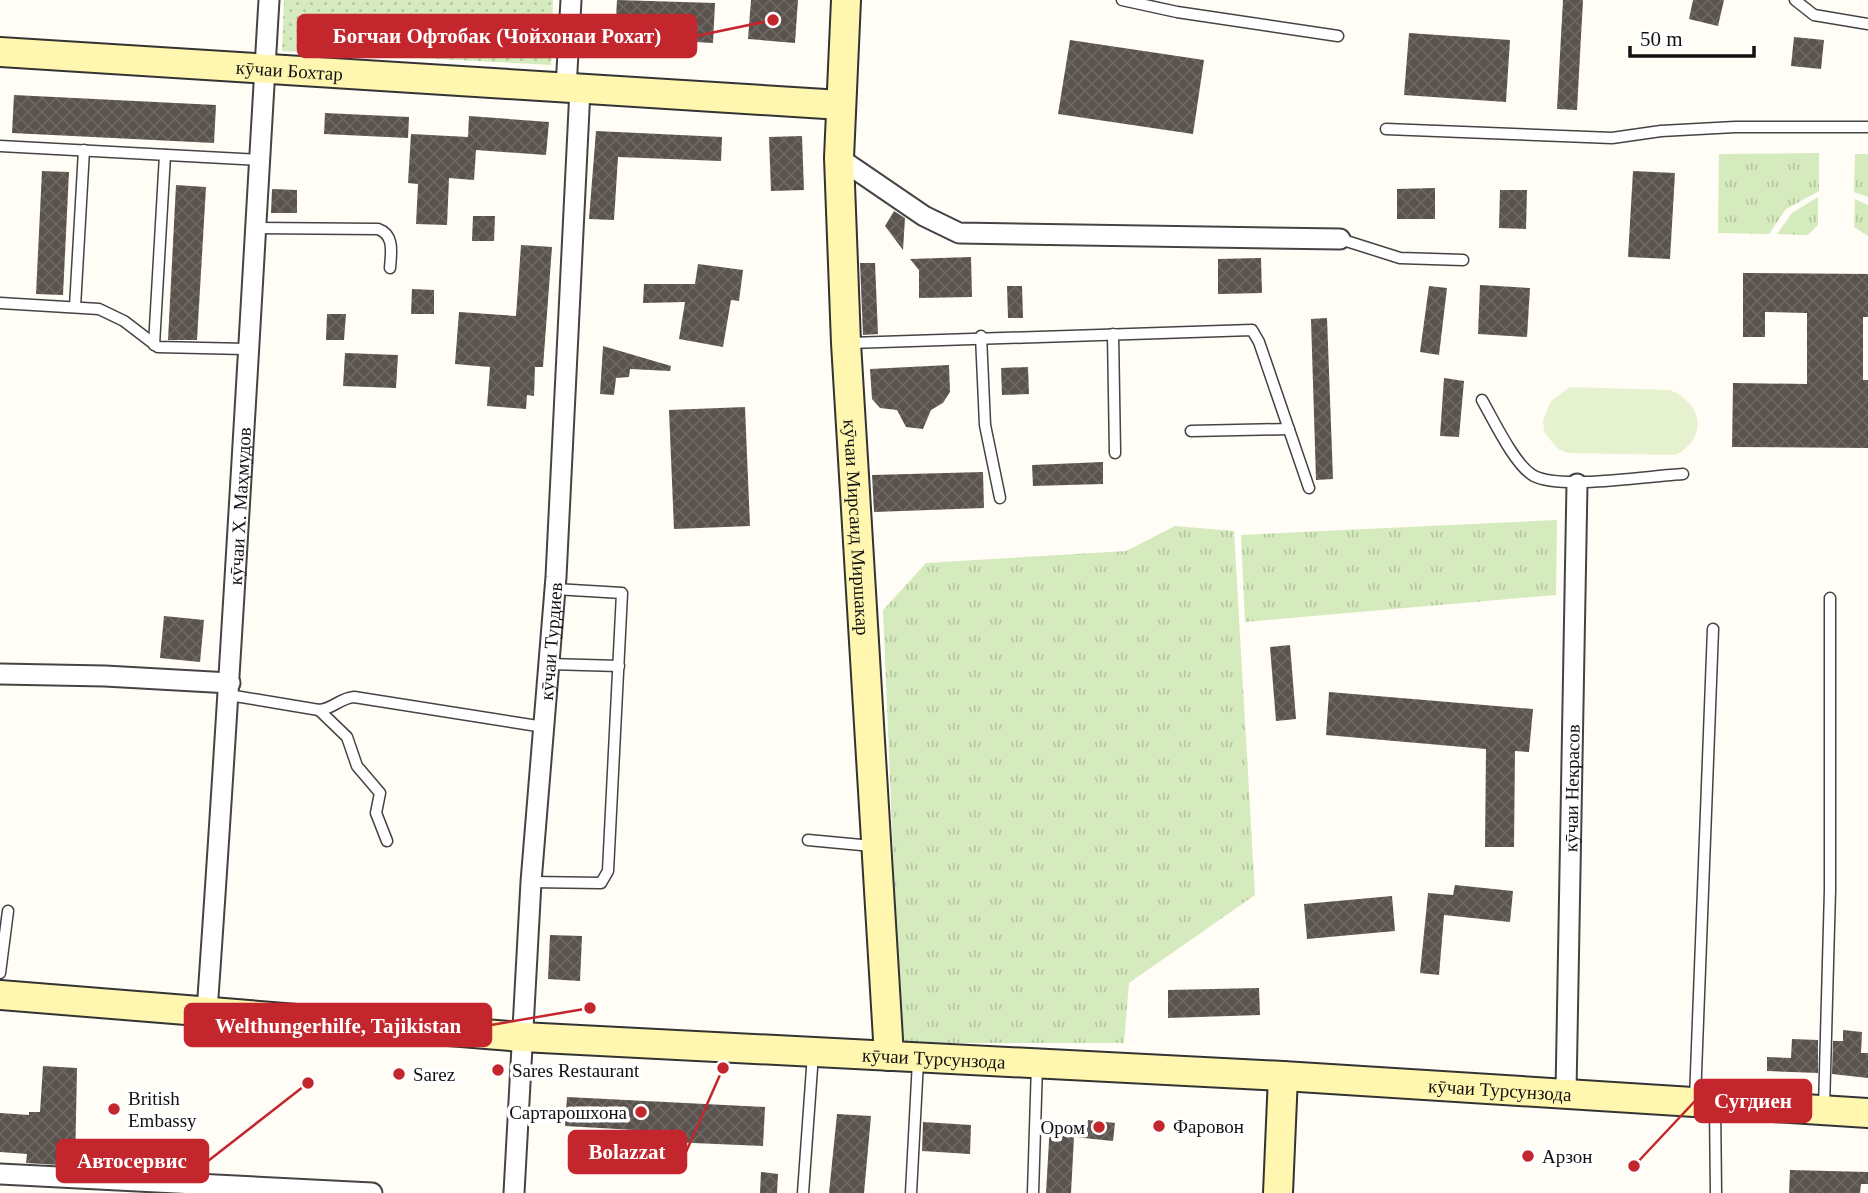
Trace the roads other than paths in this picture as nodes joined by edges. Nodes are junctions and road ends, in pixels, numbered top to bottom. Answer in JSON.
{"nodes":[{"id":1,"x":269,"y":0,"type":"edge"},
{"id":2,"x":571,"y":0,"type":"edge"},
{"id":3,"x":846,"y":0,"type":"edge"},
{"id":4,"x":1122,"y":0,"type":"edge"},
{"id":5,"x":1795,"y":0,"type":"edge"},
{"id":6,"x":1868,"y":23,"type":"edge"},
{"id":7,"x":1338,"y":36,"type":"dead end"},
{"id":8,"x":0,"y":52,"type":"edge"},
{"id":9,"x":265,"y":68,"type":"junction"},
{"id":10,"x":573,"y":88,"type":"junction"},
{"id":11,"x":841,"y":104,"type":"junction"},
{"id":12,"x":1868,"y":127,"type":"edge"},
{"id":13,"x":1386,"y":130,"type":"dead end"},
{"id":14,"x":0,"y":146,"type":"edge"},
{"id":15,"x":84,"y":150,"type":"junction"},
{"id":16,"x":165,"y":155,"type":"junction"},
{"id":17,"x":839,"y":158,"type":"junction"},
{"id":18,"x":258,"y":160,"type":"junction"},
{"id":19,"x":254,"y":228,"type":"junction"},
{"id":20,"x":1340,"y":239,"type":"joint"},
{"id":21,"x":1463,"y":260,"type":"dead end"},
{"id":22,"x":390,"y":268,"type":"dead end"},
{"id":23,"x":0,"y":303,"type":"edge"},
{"id":24,"x":75,"y":307,"type":"junction"},
{"id":25,"x":1113,"y":334,"type":"junction"},
{"id":26,"x":981,"y":336,"type":"junction"},
{"id":27,"x":846,"y":343,"type":"junction"},
{"id":28,"x":154,"y":345,"type":"junction"},
{"id":29,"x":246,"y":349,"type":"junction"},
{"id":30,"x":1482,"y":400,"type":"dead end"},
{"id":31,"x":1289,"y":429,"type":"junction"},
{"id":32,"x":1191,"y":431,"type":"dead end"},
{"id":33,"x":1115,"y":453,"type":"dead end"},
{"id":34,"x":1684,"y":474,"type":"dead end"},
{"id":35,"x":1577,"y":484,"type":"junction"},
{"id":36,"x":1310,"y":488,"type":"dead end"},
{"id":37,"x":1000,"y":498,"type":"dead end"},
{"id":38,"x":555,"y":589,"type":"junction"},
{"id":39,"x":1830,"y":598,"type":"dead end"},
{"id":40,"x":1713,"y":629,"type":"dead end"},
{"id":41,"x":550,"y":664,"type":"junction"},
{"id":42,"x":619,"y":666,"type":"junction"},
{"id":43,"x":0,"y":674,"type":"edge"},
{"id":44,"x":230,"y":689,"type":"junction"},
{"id":45,"x":319,"y":710,"type":"junction"},
{"id":46,"x":544,"y":727,"type":"junction"},
{"id":47,"x":808,"y":840,"type":"dead end"},
{"id":48,"x":387,"y":841,"type":"dead end"},
{"id":49,"x":876,"y":846,"type":"junction"},
{"id":50,"x":531,"y":882,"type":"junction"},
{"id":51,"x":8,"y":911,"type":"dead end"},
{"id":52,"x":0,"y":973,"type":"edge"},
{"id":53,"x":0,"y":995,"type":"edge"},
{"id":54,"x":207,"y":1011,"type":"junction"},
{"id":55,"x":522,"y":1037,"type":"junction"},
{"id":56,"x":814,"y":1052,"type":"junction"},
{"id":57,"x":889,"y":1056,"type":"junction"},
{"id":58,"x":918,"y":1058,"type":"junction"},
{"id":59,"x":1037,"y":1065,"type":"junction"},
{"id":60,"x":1283,"y":1076,"type":"junction"},
{"id":61,"x":1566,"y":1092,"type":"junction"},
{"id":62,"x":1705,"y":1103,"type":"junction"},
{"id":63,"x":1824,"y":1111,"type":"junction"},
{"id":64,"x":1868,"y":1113,"type":"edge"},
{"id":65,"x":0,"y":1174,"type":"edge"},
{"id":66,"x":372,"y":1193,"type":"edge"},
{"id":67,"x":514,"y":1193,"type":"edge"},
{"id":68,"x":803,"y":1193,"type":"edge"},
{"id":69,"x":912,"y":1193,"type":"edge"},
{"id":70,"x":1033,"y":1193,"type":"edge"},
{"id":71,"x":1278,"y":1193,"type":"edge"},
{"id":72,"x":1716,"y":1193,"type":"edge"}],
"edges":[{"from":1,"to":9,"type":"street","name":"кӯчаи Х. Маҳмудов"},
{"from":2,"to":10,"type":"street","name":"кӯчаи Турдиев"},
{"from":3,"to":11,"type":"main road","name":"кӯчаи Мирсаид Миршакар"},
{"from":4,"to":7,"type":"lane"},
{"from":5,"to":6,"type":"lane"},
{"from":8,"to":9,"type":"main road","name":"кӯчаи Бохтар"},
{"from":9,"to":10,"type":"main road","name":"кӯчаи Бохтар"},
{"from":9,"to":18,"type":"street","name":"кӯчаи Х. Маҳмудов"},
{"from":10,"to":11,"type":"main road","name":"кӯчаи Бохтар"},
{"from":10,"to":38,"type":"street","name":"кӯчаи Турдиев"},
{"from":11,"to":17,"type":"main road","name":"кӯчаи Мирсаид Миршакар"},
{"from":12,"to":13,"type":"lane"},
{"from":14,"to":15,"type":"lane"},
{"from":15,"to":16,"type":"lane"},
{"from":15,"to":24,"type":"lane"},
{"from":16,"to":18,"type":"lane"},
{"from":16,"to":28,"type":"lane"},
{"from":17,"to":20,"type":"street"},
{"from":17,"to":27,"type":"main road","name":"кӯчаи Мирсаид Миршакар"},
{"from":18,"to":19,"type":"street","name":"кӯчаи Х. Маҳмудов"},
{"from":19,"to":22,"type":"lane"},
{"from":19,"to":29,"type":"street","name":"кӯчаи Х. Маҳмудов"},
{"from":20,"to":21,"type":"lane"},
{"from":23,"to":24,"type":"lane"},
{"from":24,"to":28,"type":"lane"},
{"from":25,"to":26,"type":"lane"},
{"from":25,"to":31,"type":"lane"},
{"from":25,"to":33,"type":"lane"},
{"from":26,"to":27,"type":"lane"},
{"from":26,"to":37,"type":"lane"},
{"from":27,"to":49,"type":"main road","name":"кӯчаи Мирсаид Миршакар"},
{"from":28,"to":29,"type":"lane"},
{"from":29,"to":44,"type":"street","name":"кӯчаи Х. Маҳмудов"},
{"from":30,"to":35,"type":"lane"},
{"from":31,"to":32,"type":"lane"},
{"from":31,"to":36,"type":"lane"},
{"from":34,"to":35,"type":"lane"},
{"from":35,"to":61,"type":"street","name":"кӯчаи Некрасов"},
{"from":38,"to":41,"type":"street","name":"кӯчаи Турдиев"},
{"from":38,"to":42,"type":"lane"},
{"from":39,"to":63,"type":"lane"},
{"from":40,"to":62,"type":"lane"},
{"from":41,"to":42,"type":"lane"},
{"from":41,"to":46,"type":"street","name":"кӯчаи Турдиев"},
{"from":42,"to":50,"type":"lane"},
{"from":43,"to":44,"type":"street"},
{"from":44,"to":45,"type":"lane"},
{"from":44,"to":54,"type":"street","name":"кӯчаи Х. Маҳмудов"},
{"from":45,"to":46,"type":"lane"},
{"from":45,"to":48,"type":"lane"},
{"from":46,"to":50,"type":"street","name":"кӯчаи Турдиев"},
{"from":47,"to":49,"type":"lane"},
{"from":49,"to":57,"type":"main road","name":"кӯчаи Мирсаид Миршакар"},
{"from":50,"to":55,"type":"street","name":"кӯчаи Турдиев"},
{"from":51,"to":52,"type":"lane"},
{"from":53,"to":54,"type":"main road","name":"кӯчаи Турсунзода"},
{"from":54,"to":55,"type":"main road","name":"кӯчаи Турсунзода"},
{"from":55,"to":56,"type":"main road","name":"кӯчаи Турсунзода"},
{"from":55,"to":67,"type":"street","name":"кӯчаи Турдиев"},
{"from":56,"to":57,"type":"main road","name":"кӯчаи Турсунзода"},
{"from":56,"to":68,"type":"lane"},
{"from":57,"to":58,"type":"main road","name":"кӯчаи Турсунзода"},
{"from":58,"to":59,"type":"main road","name":"кӯчаи Турсунзода"},
{"from":58,"to":69,"type":"lane"},
{"from":59,"to":60,"type":"main road","name":"кӯчаи Турсунзода"},
{"from":59,"to":70,"type":"lane"},
{"from":60,"to":61,"type":"main road","name":"кӯчаи Турсунзода"},
{"from":60,"to":71,"type":"main road"},
{"from":61,"to":62,"type":"main road","name":"кӯчаи Турсунзода"},
{"from":62,"to":63,"type":"main road","name":"кӯчаи Турсунзода"},
{"from":62,"to":72,"type":"lane"},
{"from":63,"to":64,"type":"main road","name":"кӯчаи Турсунзода"},
{"from":65,"to":66,"type":"street"}]}
